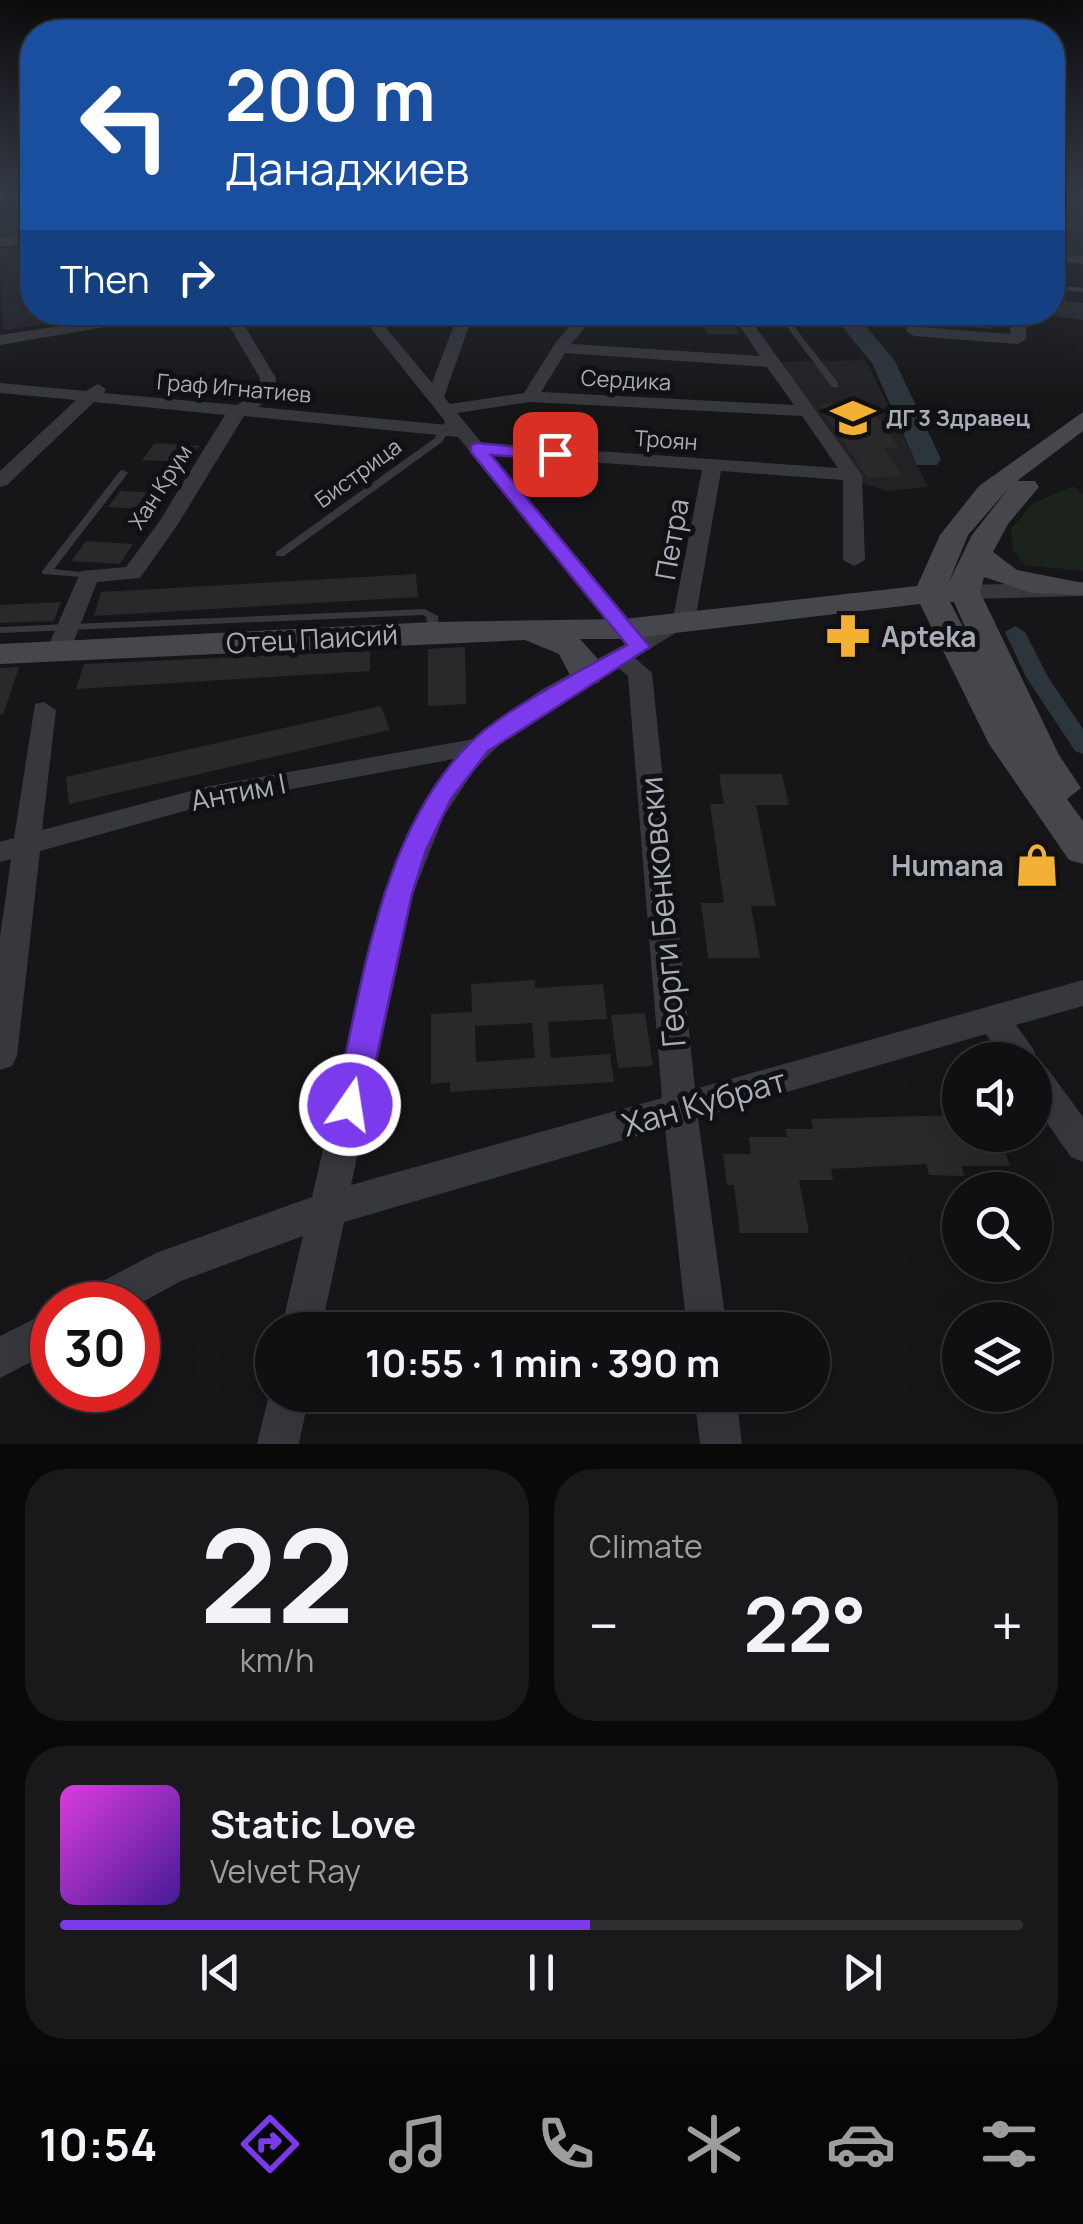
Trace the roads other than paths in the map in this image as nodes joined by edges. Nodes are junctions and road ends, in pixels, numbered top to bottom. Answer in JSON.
{"nodes":[{"id":1,"x":99,"y":325,"type":"edge"},
{"id":2,"x":236,"y":325,"type":"edge"},
{"id":3,"x":375,"y":325,"type":"edge"},
{"id":4,"x":465,"y":325,"type":"edge"},
{"id":5,"x":581,"y":325,"type":"edge"},
{"id":6,"x":746,"y":325,"type":"edge"},
{"id":7,"x":789,"y":325,"type":"edge"},
{"id":8,"x":915,"y":325,"type":"edge"},
{"id":9,"x":1018,"y":325,"type":"edge"},
{"id":10,"x":0,"y":340,"type":"edge"},
{"id":11,"x":561,"y":348,"type":"junction"},
{"id":12,"x":770,"y":362,"type":"junction"},
{"id":13,"x":0,"y":376,"type":"edge"},
{"id":14,"x":836,"y":386,"type":"dead end"},
{"id":15,"x":0,"y":388,"type":"edge"},
{"id":16,"x":96,"y":391,"type":"junction"},
{"id":17,"x":530,"y":397,"type":"junction"},
{"id":18,"x":252,"y":406,"type":"junction"},
{"id":19,"x":806,"y":411,"type":"junction"},
{"id":20,"x":1083,"y":419,"type":"edge"},
{"id":21,"x":453,"y":423,"type":"junction"},
{"id":22,"x":1083,"y":439,"type":"edge"},
{"id":23,"x":712,"y":466,"type":"junction"},
{"id":24,"x":123,"y":473,"type":"dead end"},
{"id":25,"x":852,"y":475,"type":"junction"},
{"id":26,"x":0,"y":481,"type":"edge"},
{"id":27,"x":978,"y":551,"type":"junction"},
{"id":28,"x":280,"y":554,"type":"dead end"},
{"id":29,"x":854,"y":560,"type":"dead end"},
{"id":30,"x":89,"y":576,"type":"junction"},
{"id":31,"x":1078,"y":589,"type":"edge"},
{"id":32,"x":947,"y":593,"type":"junction"},
{"id":33,"x":840,"y":603,"type":"junction"},
{"id":34,"x":684,"y":621,"type":"junction"},
{"id":35,"x":0,"y":630,"type":"edge"},
{"id":36,"x":522,"y":631,"type":"junction"},
{"id":37,"x":950,"y":632,"type":"junction"},
{"id":38,"x":62,"y":639,"type":"junction"},
{"id":39,"x":631,"y":652,"type":"junction"},
{"id":40,"x":0,"y":654,"type":"edge"},
{"id":41,"x":586,"y":676,"type":"junction"},
{"id":42,"x":44,"y":710,"type":"dead end"},
{"id":43,"x":480,"y":746,"type":"junction"},
{"id":44,"x":1083,"y":814,"type":"edge"},
{"id":45,"x":12,"y":848,"type":"edge"},
{"id":46,"x":1083,"y":850,"type":"edge"},
{"id":47,"x":1083,"y":993,"type":"edge"},
{"id":48,"x":993,"y":1019,"type":"junction"},
{"id":49,"x":1009,"y":1042,"type":"edge"},
{"id":50,"x":0,"y":1056,"type":"edge"},
{"id":51,"x":1052,"y":1102,"type":"edge"},
{"id":52,"x":680,"y":1109,"type":"junction"},
{"id":53,"x":1083,"y":1146,"type":"edge"},
{"id":54,"x":326,"y":1210,"type":"junction"},
{"id":55,"x":140,"y":1282,"type":"edge"},
{"id":56,"x":305,"y":1312,"type":"edge"},
{"id":57,"x":705,"y":1312,"type":"edge"},
{"id":58,"x":30,"y":1342,"type":"edge"},
{"id":59,"x":0,"y":1358,"type":"edge"},
{"id":60,"x":285,"y":1412,"type":"edge"},
{"id":61,"x":717,"y":1412,"type":"edge"},
{"id":62,"x":278,"y":1444,"type":"edge"},
{"id":63,"x":721,"y":1444,"type":"edge"}],
"edges":[{"from":1,"to":10,"type":"street"},
{"from":2,"to":18,"type":"street"},
{"from":3,"to":21,"type":"street"},
{"from":4,"to":21,"type":"street"},
{"from":5,"to":11,"type":"street"},
{"from":6,"to":12,"type":"street"},
{"from":7,"to":14,"type":"lane"},
{"from":8,"to":9,"type":"street"},
{"from":11,"to":12,"type":"street"},
{"from":11,"to":17,"type":"street"},
{"from":12,"to":19,"type":"street"},
{"from":13,"to":16,"type":"street","name":"Граф Игнатиев"},
{"from":15,"to":16,"type":"street","name":"Граф Игнатиев"},
{"from":16,"to":18,"type":"street","name":"Граф Игнатиев"},
{"from":16,"to":26,"type":"street"},
{"from":17,"to":19,"type":"street","name":"Сердика"},
{"from":17,"to":21,"type":"street","name":"Сердика"},
{"from":18,"to":21,"type":"street","name":"Граф Игнатиев"},
{"from":18,"to":30,"type":"street","name":"Хан Крум"},
{"from":19,"to":25,"type":"street"},
{"from":20,"to":32,"type":"main road"},
{"from":21,"to":23,"type":"street","name":"Троян"},
{"from":21,"to":28,"type":"lane","name":"Бистрица"},
{"from":21,"to":39,"type":"street"},
{"from":22,"to":27,"type":"main road"},
{"from":23,"to":25,"type":"street","name":"Троян"},
{"from":23,"to":34,"type":"street","name":"Петра"},
{"from":24,"to":30,"type":"lane"},
{"from":25,"to":29,"type":"street"},
{"from":27,"to":31,"type":"main road"},
{"from":27,"to":32,"type":"main road"},
{"from":30,"to":38,"type":"street"},
{"from":31,"to":32,"type":"street"},
{"from":32,"to":33,"type":"main road"},
{"from":32,"to":37,"type":"main road"},
{"from":32,"to":44,"type":"main road"},
{"from":33,"to":34,"type":"main road","name":"Отец Паисий"},
{"from":33,"to":37,"type":"main road"},
{"from":34,"to":39,"type":"main road","name":"Отец Паисий"},
{"from":35,"to":38,"type":"lane"},
{"from":36,"to":38,"type":"main road","name":"Отец Паисий"},
{"from":36,"to":39,"type":"main road","name":"Отец Паисий"},
{"from":36,"to":41,"type":"main road"},
{"from":37,"to":46,"type":"main road"},
{"from":38,"to":40,"type":"main road","name":"Отец Паисий"},
{"from":39,"to":41,"type":"street"},
{"from":39,"to":52,"type":"street","name":"Георги Бенковски"},
{"from":41,"to":43,"type":"street"},
{"from":42,"to":45,"type":"street"},
{"from":43,"to":45,"type":"street","name":"Антим I"},
{"from":43,"to":54,"type":"street"},
{"from":45,"to":50,"type":"street"},
{"from":47,"to":48,"type":"street","name":"Хан Кубрат"},
{"from":48,"to":49,"type":"street"},
{"from":48,"to":52,"type":"street","name":"Хан Кубрат"},
{"from":51,"to":53,"type":"street"},
{"from":52,"to":54,"type":"street","name":"Хан Кубрат"},
{"from":52,"to":57,"type":"street","name":"Георги Бенковски"},
{"from":54,"to":55,"type":"street","name":"Хан Кубрат"},
{"from":54,"to":56,"type":"street"},
{"from":58,"to":59,"type":"street"},
{"from":60,"to":62,"type":"street"},
{"from":61,"to":63,"type":"street"}]}
